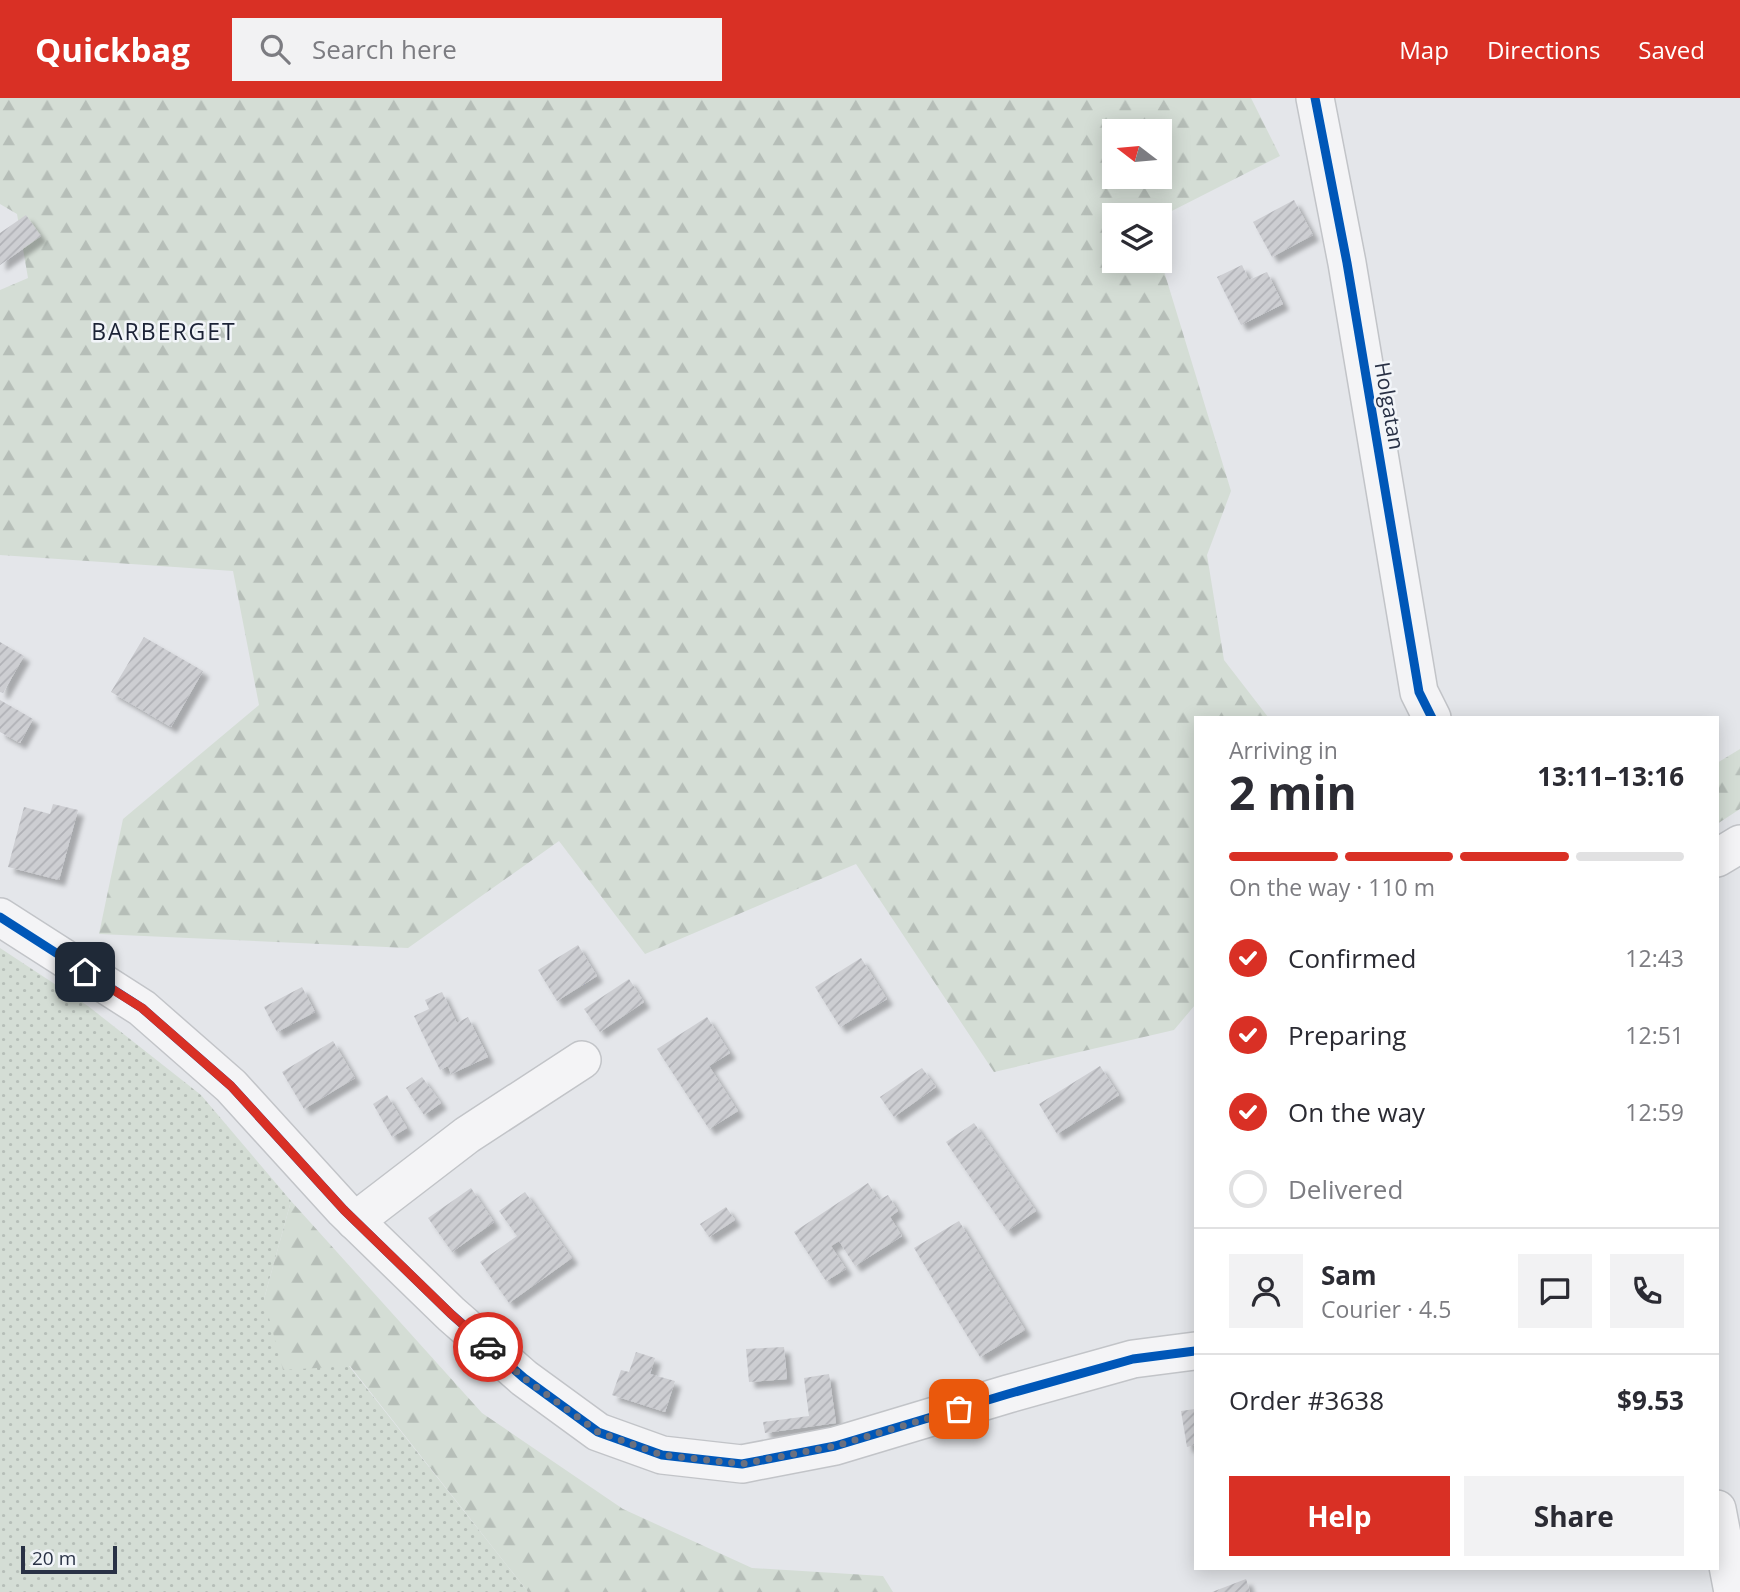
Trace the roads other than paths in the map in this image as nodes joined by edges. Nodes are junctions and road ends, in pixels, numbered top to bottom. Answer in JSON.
{"nodes":[{"id":1,"x":1315,"y":98,"type":"edge"},
{"id":2,"x":1431,"y":716,"type":"edge"},
{"id":3,"x":1740,"y":844,"type":"edge"},
{"id":4,"x":1719,"y":857,"type":"edge"},
{"id":5,"x":0,"y":917,"type":"edge"},
{"id":6,"x":582,"y":1060,"type":"dead end"},
{"id":7,"x":355,"y":1221,"type":"junction"},
{"id":8,"x":1194,"y":1351,"type":"edge"},
{"id":9,"x":1719,"y":1519,"type":"edge"},
{"id":10,"x":1732,"y":1592,"type":"edge"}],
"edges":[{"from":1,"to":2,"type":"street","name":"Holgatan"},
{"from":3,"to":4,"type":"street"},
{"from":5,"to":7,"type":"street"},
{"from":6,"to":7,"type":"street"},
{"from":7,"to":8,"type":"street"},
{"from":9,"to":10,"type":"street"}]}
